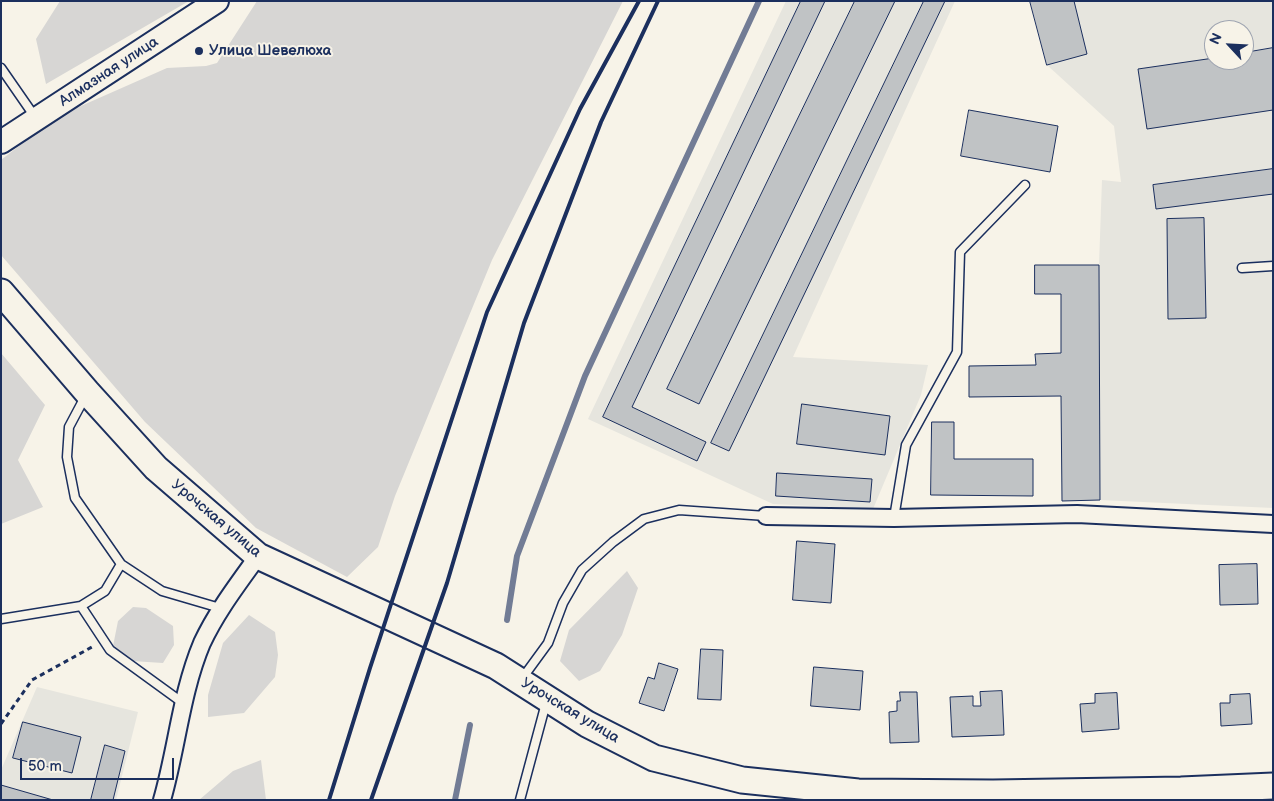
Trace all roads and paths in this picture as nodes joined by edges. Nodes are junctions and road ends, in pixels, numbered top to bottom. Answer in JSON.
{"nodes":[{"id":1,"x":217,"y":1,"type":"edge"},
{"id":2,"x":1,"y":68,"type":"edge"},
{"id":3,"x":36,"y":119,"type":"junction"},
{"id":4,"x":1,"y":142,"type":"edge"},
{"id":5,"x":1024,"y":185,"type":"dead end"},
{"id":6,"x":1273,"y":266,"type":"edge"},
{"id":7,"x":1242,"y":268,"type":"dead end"},
{"id":8,"x":1,"y":292,"type":"edge"},
{"id":9,"x":87,"y":392,"type":"junction"},
{"id":10,"x":766,"y":516,"type":"joint"},
{"id":11,"x":894,"y":518,"type":"junction"},
{"id":12,"x":1273,"y":524,"type":"edge"},
{"id":13,"x":258,"y":556,"type":"junction"},
{"id":14,"x":122,"y":564,"type":"junction"},
{"id":15,"x":81,"y":606,"type":"junction"},
{"id":16,"x":220,"y":608,"type":"junction"},
{"id":17,"x":1,"y":619,"type":"edge"},
{"id":18,"x":104,"y":640,"type":"junction"},
{"id":19,"x":520,"y":681,"type":"junction"},
{"id":20,"x":548,"y":699,"type":"junction"},
{"id":21,"x":183,"y":703,"type":"junction"},
{"id":22,"x":1,"y":724,"type":"edge"},
{"id":23,"x":1273,"y":786,"type":"edge"},
{"id":24,"x":858,"y":796,"type":"edge"},
{"id":25,"x":162,"y":800,"type":"edge"},
{"id":26,"x":520,"y":800,"type":"edge"}],
"edges":[{"from":1,"to":3,"type":"street","name":"Алмазная улица"},
{"from":2,"to":3,"type":"lane"},
{"from":3,"to":4,"type":"street","name":"Алмазная улица"},
{"from":5,"to":11,"type":"lane"},
{"from":6,"to":7,"type":"lane"},
{"from":8,"to":9,"type":"main road","name":"Урочская улица"},
{"from":9,"to":13,"type":"main road","name":"Урочская улица"},
{"from":9,"to":14,"type":"lane"},
{"from":10,"to":11,"type":"street"},
{"from":10,"to":19,"type":"lane"},
{"from":11,"to":12,"type":"street"},
{"from":13,"to":16,"type":"street"},
{"from":13,"to":19,"type":"main road","name":"Урочская улица"},
{"from":14,"to":15,"type":"lane"},
{"from":14,"to":16,"type":"lane"},
{"from":15,"to":17,"type":"lane"},
{"from":15,"to":18,"type":"lane"},
{"from":16,"to":21,"type":"street"},
{"from":18,"to":21,"type":"lane"},
{"from":18,"to":22,"type":"path"},
{"from":19,"to":20,"type":"main road","name":"Урочская улица"},
{"from":20,"to":24,"type":"main road","name":"Урочская улица"},
{"from":20,"to":26,"type":"lane"},
{"from":21,"to":25,"type":"street"},
{"from":23,"to":24,"type":"main road","name":"Урочская улица"}]}
